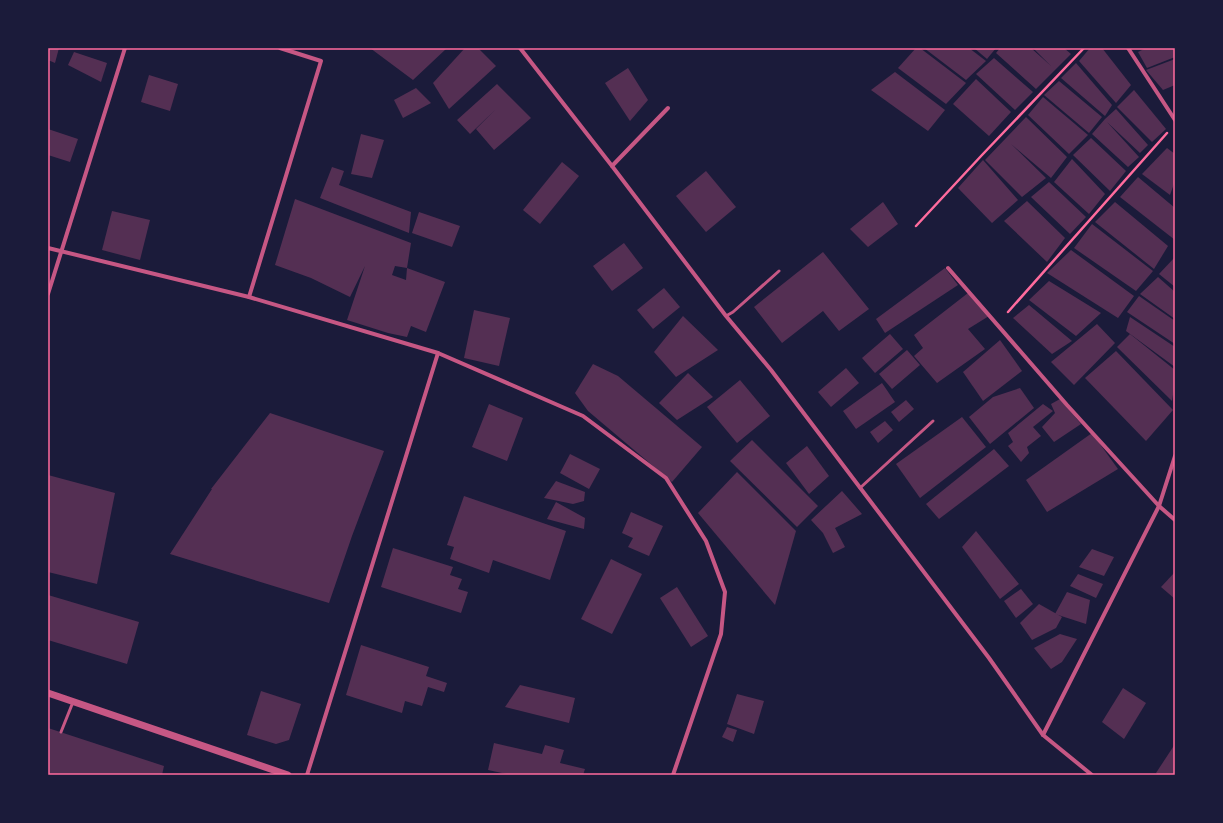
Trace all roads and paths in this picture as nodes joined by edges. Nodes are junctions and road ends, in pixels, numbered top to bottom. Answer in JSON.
{"nodes":[{"id":1,"x":125,"y":48,"type":"edge"},
{"id":2,"x":280,"y":48,"type":"edge"},
{"id":3,"x":520,"y":48,"type":"edge"},
{"id":4,"x":1084,"y":48,"type":"edge"},
{"id":5,"x":1128,"y":48,"type":"edge"},
{"id":6,"x":668,"y":108,"type":"dead end"},
{"id":7,"x":1175,"y":120,"type":"edge"},
{"id":8,"x":1170,"y":130,"type":"dead end"},
{"id":9,"x":612,"y":166,"type":"junction"},
{"id":10,"x":916,"y":226,"type":"dead end"},
{"id":11,"x":48,"y":248,"type":"edge"},
{"id":12,"x":61,"y":252,"type":"junction"},
{"id":13,"x":948,"y":268,"type":"dead end"},
{"id":14,"x":779,"y":271,"type":"dead end"},
{"id":15,"x":48,"y":294,"type":"edge"},
{"id":16,"x":249,"y":297,"type":"junction"},
{"id":17,"x":726,"y":316,"type":"junction"},
{"id":18,"x":997,"y":324,"type":"junction"},
{"id":19,"x":438,"y":353,"type":"junction"},
{"id":20,"x":934,"y":421,"type":"dead end"},
{"id":21,"x":1175,"y":456,"type":"edge"},
{"id":22,"x":860,"y":488,"type":"junction"},
{"id":23,"x":1159,"y":506,"type":"junction"},
{"id":24,"x":1175,"y":520,"type":"edge"},
{"id":25,"x":48,"y":693,"type":"edge"},
{"id":26,"x":73,"y":702,"type":"junction"},
{"id":27,"x":61,"y":732,"type":"dead end"},
{"id":28,"x":1043,"y":735,"type":"junction"},
{"id":29,"x":288,"y":775,"type":"edge"},
{"id":30,"x":307,"y":775,"type":"edge"},
{"id":31,"x":673,"y":775,"type":"edge"},
{"id":32,"x":1092,"y":775,"type":"edge"}],
"edges":[{"from":1,"to":12,"type":"street"},
{"from":2,"to":16,"type":"street"},
{"from":3,"to":9,"type":"street"},
{"from":4,"to":10,"type":"path"},
{"from":5,"to":7,"type":"street"},
{"from":6,"to":9,"type":"street"},
{"from":8,"to":18,"type":"path"},
{"from":9,"to":17,"type":"street"},
{"from":11,"to":12,"type":"street"},
{"from":12,"to":15,"type":"street"},
{"from":12,"to":16,"type":"street"},
{"from":13,"to":18,"type":"street"},
{"from":14,"to":17,"type":"lane"},
{"from":16,"to":19,"type":"street"},
{"from":17,"to":22,"type":"street"},
{"from":18,"to":23,"type":"street"},
{"from":19,"to":30,"type":"street"},
{"from":19,"to":31,"type":"street"},
{"from":20,"to":22,"type":"lane"},
{"from":21,"to":23,"type":"street"},
{"from":22,"to":28,"type":"street"},
{"from":23,"to":24,"type":"street"},
{"from":23,"to":28,"type":"street"},
{"from":25,"to":26,"type":"street"},
{"from":26,"to":27,"type":"lane"},
{"from":26,"to":29,"type":"street"},
{"from":28,"to":32,"type":"street"}]}
